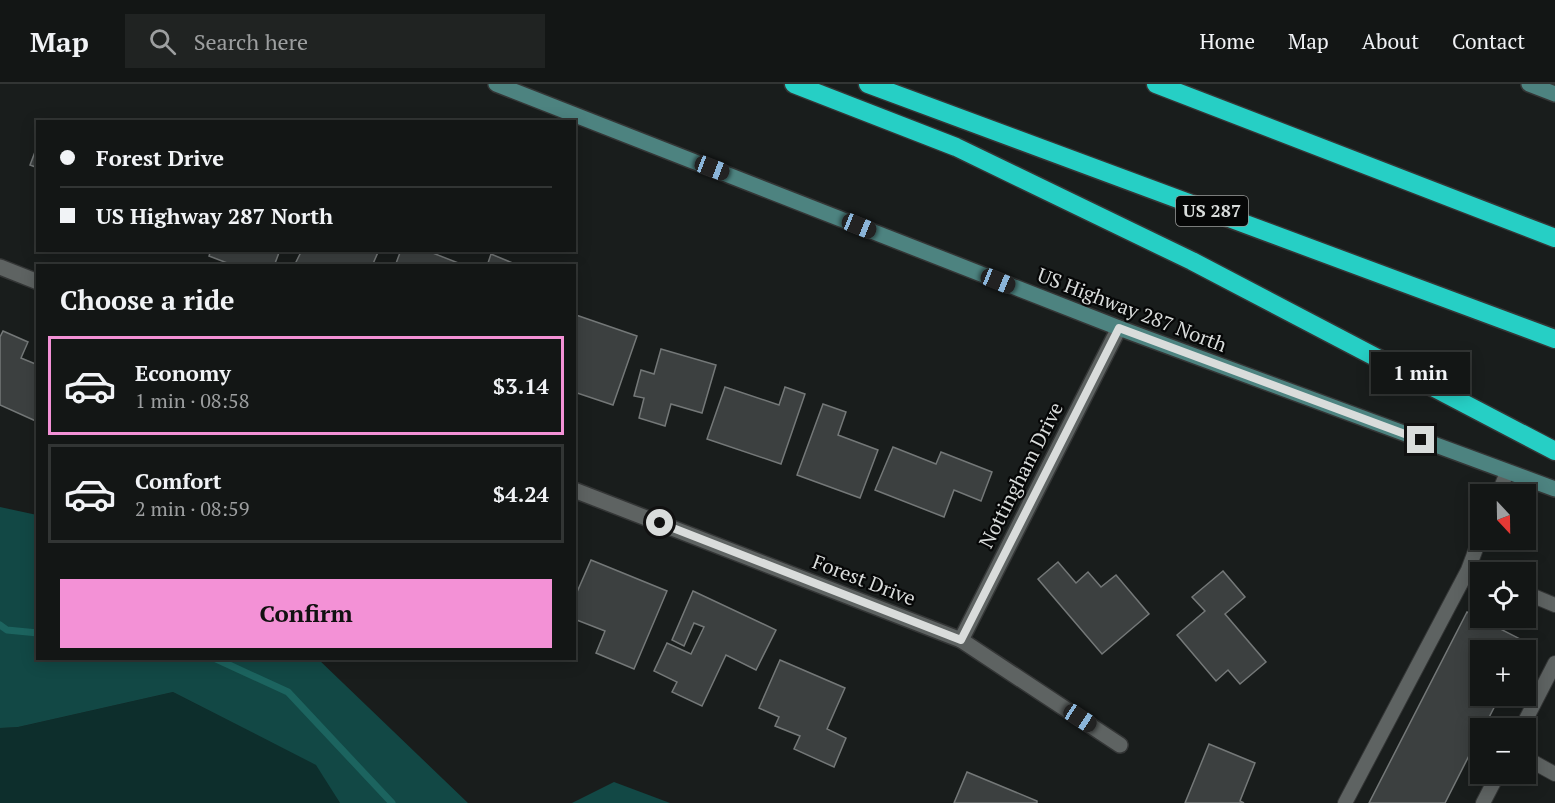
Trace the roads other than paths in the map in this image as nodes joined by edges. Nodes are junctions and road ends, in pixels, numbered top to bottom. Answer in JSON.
{"nodes":[{"id":1,"x":496,"y":84,"type":"edge"},
{"id":2,"x":794,"y":84,"type":"edge"},
{"id":3,"x":868,"y":84,"type":"edge"},
{"id":4,"x":1156,"y":84,"type":"edge"},
{"id":5,"x":1528,"y":84,"type":"edge"},
{"id":6,"x":1555,"y":94,"type":"edge"},
{"id":7,"x":1555,"y":238,"type":"edge"},
{"id":8,"x":0,"y":267,"type":"edge"},
{"id":9,"x":36,"y":281,"type":"edge"},
{"id":10,"x":1119,"y":328,"type":"junction"},
{"id":11,"x":1555,"y":339,"type":"edge"},
{"id":12,"x":1555,"y":451,"type":"edge"},
{"id":13,"x":1507,"y":472,"type":"junction"},
{"id":14,"x":1502,"y":484,"type":"edge"},
{"id":15,"x":1555,"y":489,"type":"edge"},
{"id":16,"x":576,"y":491,"type":"edge"},
{"id":17,"x":1470,"y":579,"type":"edge"},
{"id":18,"x":1536,"y":597,"type":"edge"},
{"id":19,"x":1555,"y":604,"type":"edge"},
{"id":20,"x":961,"y":640,"type":"junction"},
{"id":21,"x":1555,"y":663,"type":"edge"},
{"id":22,"x":1527,"y":718,"type":"edge"},
{"id":23,"x":1120,"y":744,"type":"dead end"},
{"id":24,"x":1536,"y":764,"type":"edge"},
{"id":25,"x":1555,"y":774,"type":"edge"},
{"id":26,"x":1493,"y":784,"type":"edge"},
{"id":27,"x":1345,"y":803,"type":"edge"},
{"id":28,"x":1483,"y":803,"type":"edge"}],
"edges":[{"from":1,"to":10,"type":"main road","name":"US Highway 287 North"},
{"from":2,"to":12,"type":"highway"},
{"from":3,"to":11,"type":"highway","number":"US 287"},
{"from":4,"to":7,"type":"highway"},
{"from":5,"to":6,"type":"main road"},
{"from":8,"to":9,"type":"street"},
{"from":10,"to":13,"type":"main road","name":"US Highway 287 North"},
{"from":10,"to":20,"type":"street","name":"Nottingham Drive"},
{"from":13,"to":14,"type":"lane"},
{"from":13,"to":15,"type":"main road","name":"US Highway 287 North"},
{"from":16,"to":20,"type":"street","name":"Forest Drive"},
{"from":17,"to":27,"type":"lane"},
{"from":18,"to":19,"type":"lane"},
{"from":20,"to":23,"type":"street","name":"Forest Drive"},
{"from":21,"to":22,"type":"lane"},
{"from":24,"to":25,"type":"lane"},
{"from":26,"to":28,"type":"lane"}]}
